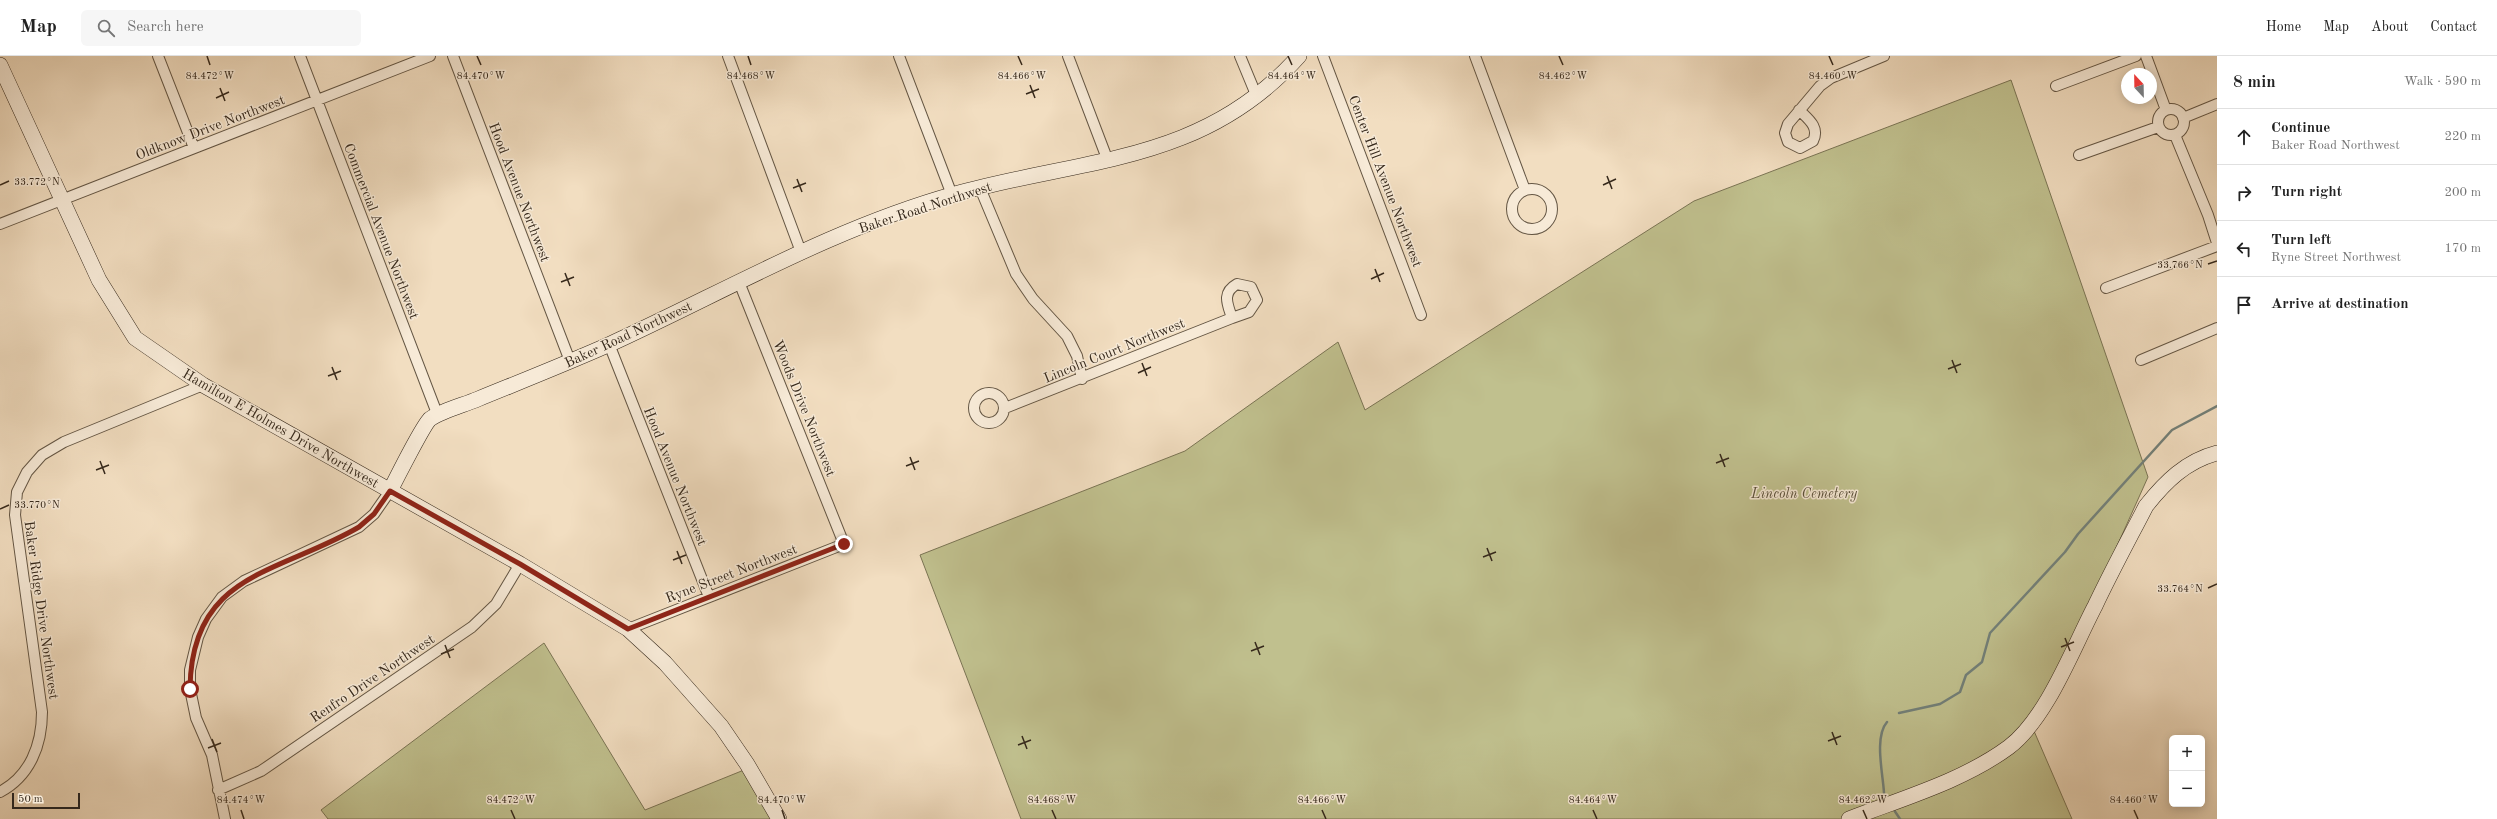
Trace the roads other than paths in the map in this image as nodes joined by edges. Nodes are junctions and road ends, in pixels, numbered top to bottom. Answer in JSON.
{"nodes":[{"id":1,"x":158,"y":56,"type":"edge"},
{"id":2,"x":300,"y":56,"type":"edge"},
{"id":3,"x":430,"y":56,"type":"edge"},
{"id":4,"x":453,"y":56,"type":"edge"},
{"id":5,"x":728,"y":56,"type":"edge"},
{"id":6,"x":899,"y":56,"type":"edge"},
{"id":7,"x":1068,"y":56,"type":"edge"},
{"id":8,"x":1240,"y":56,"type":"edge"},
{"id":9,"x":1299,"y":56,"type":"edge"},
{"id":10,"x":1324,"y":56,"type":"edge"},
{"id":11,"x":1475,"y":56,"type":"edge"},
{"id":12,"x":1884,"y":56,"type":"edge"},
{"id":13,"x":2136,"y":56,"type":"edge"},
{"id":14,"x":2146,"y":56,"type":"edge"},
{"id":15,"x":0,"y":65,"type":"edge"},
{"id":16,"x":2056,"y":86,"type":"dead end"},
{"id":17,"x":1257,"y":97,"type":"junction"},
{"id":18,"x":317,"y":100,"type":"junction"},
{"id":19,"x":2217,"y":104,"type":"edge"},
{"id":20,"x":1799,"y":110,"type":"dead end"},
{"id":21,"x":2166,"y":110,"type":"junction"},
{"id":22,"x":2183,"y":118,"type":"junction"},
{"id":23,"x":2158,"y":127,"type":"junction"},
{"id":24,"x":2175,"y":135,"type":"junction"},
{"id":25,"x":194,"y":148,"type":"junction"},
{"id":26,"x":2079,"y":156,"type":"dead end"},
{"id":27,"x":1108,"y":161,"type":"junction"},
{"id":28,"x":980,"y":188,"type":"junction"},
{"id":29,"x":1525,"y":190,"type":"junction"},
{"id":30,"x":952,"y":195,"type":"junction"},
{"id":31,"x":62,"y":200,"type":"junction"},
{"id":32,"x":0,"y":224,"type":"edge"},
{"id":33,"x":2217,"y":245,"type":"edge"},
{"id":34,"x":801,"y":252,"type":"junction"},
{"id":35,"x":739,"y":282,"type":"junction"},
{"id":36,"x":2106,"y":288,"type":"dead end"},
{"id":37,"x":1421,"y":315,"type":"dead end"},
{"id":38,"x":1232,"y":318,"type":"dead end"},
{"id":39,"x":2217,"y":328,"type":"edge"},
{"id":40,"x":609,"y":344,"type":"junction"},
{"id":41,"x":2141,"y":360,"type":"dead end"},
{"id":42,"x":570,"y":361,"type":"junction"},
{"id":43,"x":1082,"y":379,"type":"junction"},
{"id":44,"x":203,"y":385,"type":"junction"},
{"id":45,"x":1005,"y":408,"type":"dead end"},
{"id":46,"x":438,"y":416,"type":"junction"},
{"id":47,"x":2217,"y":453,"type":"edge"},
{"id":48,"x":390,"y":491,"type":"junction"},
{"id":49,"x":844,"y":544,"type":"joint"},
{"id":50,"x":520,"y":564,"type":"junction"},
{"id":51,"x":709,"y":597,"type":"junction"},
{"id":52,"x":628,"y":629,"type":"junction"},
{"id":53,"x":218,"y":790,"type":"junction"},
{"id":54,"x":0,"y":792,"type":"edge"},
{"id":55,"x":225,"y":819,"type":"edge"},
{"id":56,"x":778,"y":819,"type":"edge"},
{"id":57,"x":1850,"y":819,"type":"edge"}],
"edges":[{"from":1,"to":25,"type":"street"},
{"from":2,"to":18,"type":"street","name":"Commercial Avenue Northwest"},
{"from":3,"to":18,"type":"street","name":"Oldknow Drive Northwest"},
{"from":4,"to":42,"type":"street","name":"Hood Avenue Northwest"},
{"from":5,"to":34,"type":"street"},
{"from":6,"to":30,"type":"street"},
{"from":7,"to":27,"type":"street"},
{"from":8,"to":17,"type":"street"},
{"from":9,"to":17,"type":"main road","name":"Baker Road Northwest"},
{"from":10,"to":37,"type":"street","name":"Center Hill Avenue Northwest"},
{"from":11,"to":29,"type":"street"},
{"from":12,"to":20,"type":"street"},
{"from":13,"to":16,"type":"street"},
{"from":14,"to":21,"type":"street"},
{"from":15,"to":31,"type":"main road","name":"Hamilton E Holmes Drive Northwest"},
{"from":17,"to":27,"type":"main road","name":"Baker Road Northwest"},
{"from":18,"to":25,"type":"street","name":"Oldknow Drive Northwest"},
{"from":18,"to":46,"type":"street","name":"Commercial Avenue Northwest"},
{"from":19,"to":22,"type":"street"},
{"from":21,"to":22,"type":"street"},
{"from":21,"to":23,"type":"street"},
{"from":22,"to":24,"type":"street"},
{"from":23,"to":24,"type":"street"},
{"from":23,"to":26,"type":"street"},
{"from":24,"to":33,"type":"street"},
{"from":25,"to":31,"type":"street","name":"Oldknow Drive Northwest"},
{"from":27,"to":28,"type":"main road","name":"Baker Road Northwest"},
{"from":28,"to":30,"type":"main road","name":"Baker Road Northwest"},
{"from":28,"to":43,"type":"street"},
{"from":29,"to":29,"type":"street"},
{"from":30,"to":34,"type":"main road","name":"Baker Road Northwest"},
{"from":31,"to":32,"type":"street","name":"Oldknow Drive Northwest"},
{"from":31,"to":44,"type":"main road","name":"Hamilton E Holmes Drive Northwest"},
{"from":33,"to":36,"type":"street"},
{"from":34,"to":35,"type":"main road","name":"Baker Road Northwest"},
{"from":35,"to":40,"type":"main road","name":"Baker Road Northwest"},
{"from":35,"to":49,"type":"street","name":"Woods Drive Northwest"},
{"from":38,"to":43,"type":"street","name":"Lincoln Court Northwest"},
{"from":39,"to":41,"type":"street"},
{"from":40,"to":42,"type":"main road","name":"Baker Road Northwest"},
{"from":40,"to":51,"type":"street","name":"Hood Avenue Northwest"},
{"from":42,"to":46,"type":"main road","name":"Baker Road Northwest"},
{"from":43,"to":45,"type":"street","name":"Lincoln Court Northwest"},
{"from":44,"to":48,"type":"main road","name":"Hamilton E Holmes Drive Northwest"},
{"from":44,"to":54,"type":"street","name":"Baker Ridge Drive Northwest"},
{"from":46,"to":48,"type":"main road","name":"Baker Road Northwest"},
{"from":47,"to":57,"type":"main road"},
{"from":48,"to":50,"type":"main road","name":"Hamilton E Holmes Drive Northwest"},
{"from":48,"to":53,"type":"street","name":"Baker Road Northwest"},
{"from":49,"to":51,"type":"street","name":"Ryne Street Northwest"},
{"from":50,"to":52,"type":"main road","name":"Hamilton E Holmes Drive Northwest"},
{"from":50,"to":53,"type":"street","name":"Renfro Drive Northwest"},
{"from":51,"to":52,"type":"street","name":"Ryne Street Northwest"},
{"from":52,"to":56,"type":"main road","name":"Hamilton E Holmes Drive Northwest"},
{"from":53,"to":55,"type":"street","name":"Baker Road Northwest"}]}
